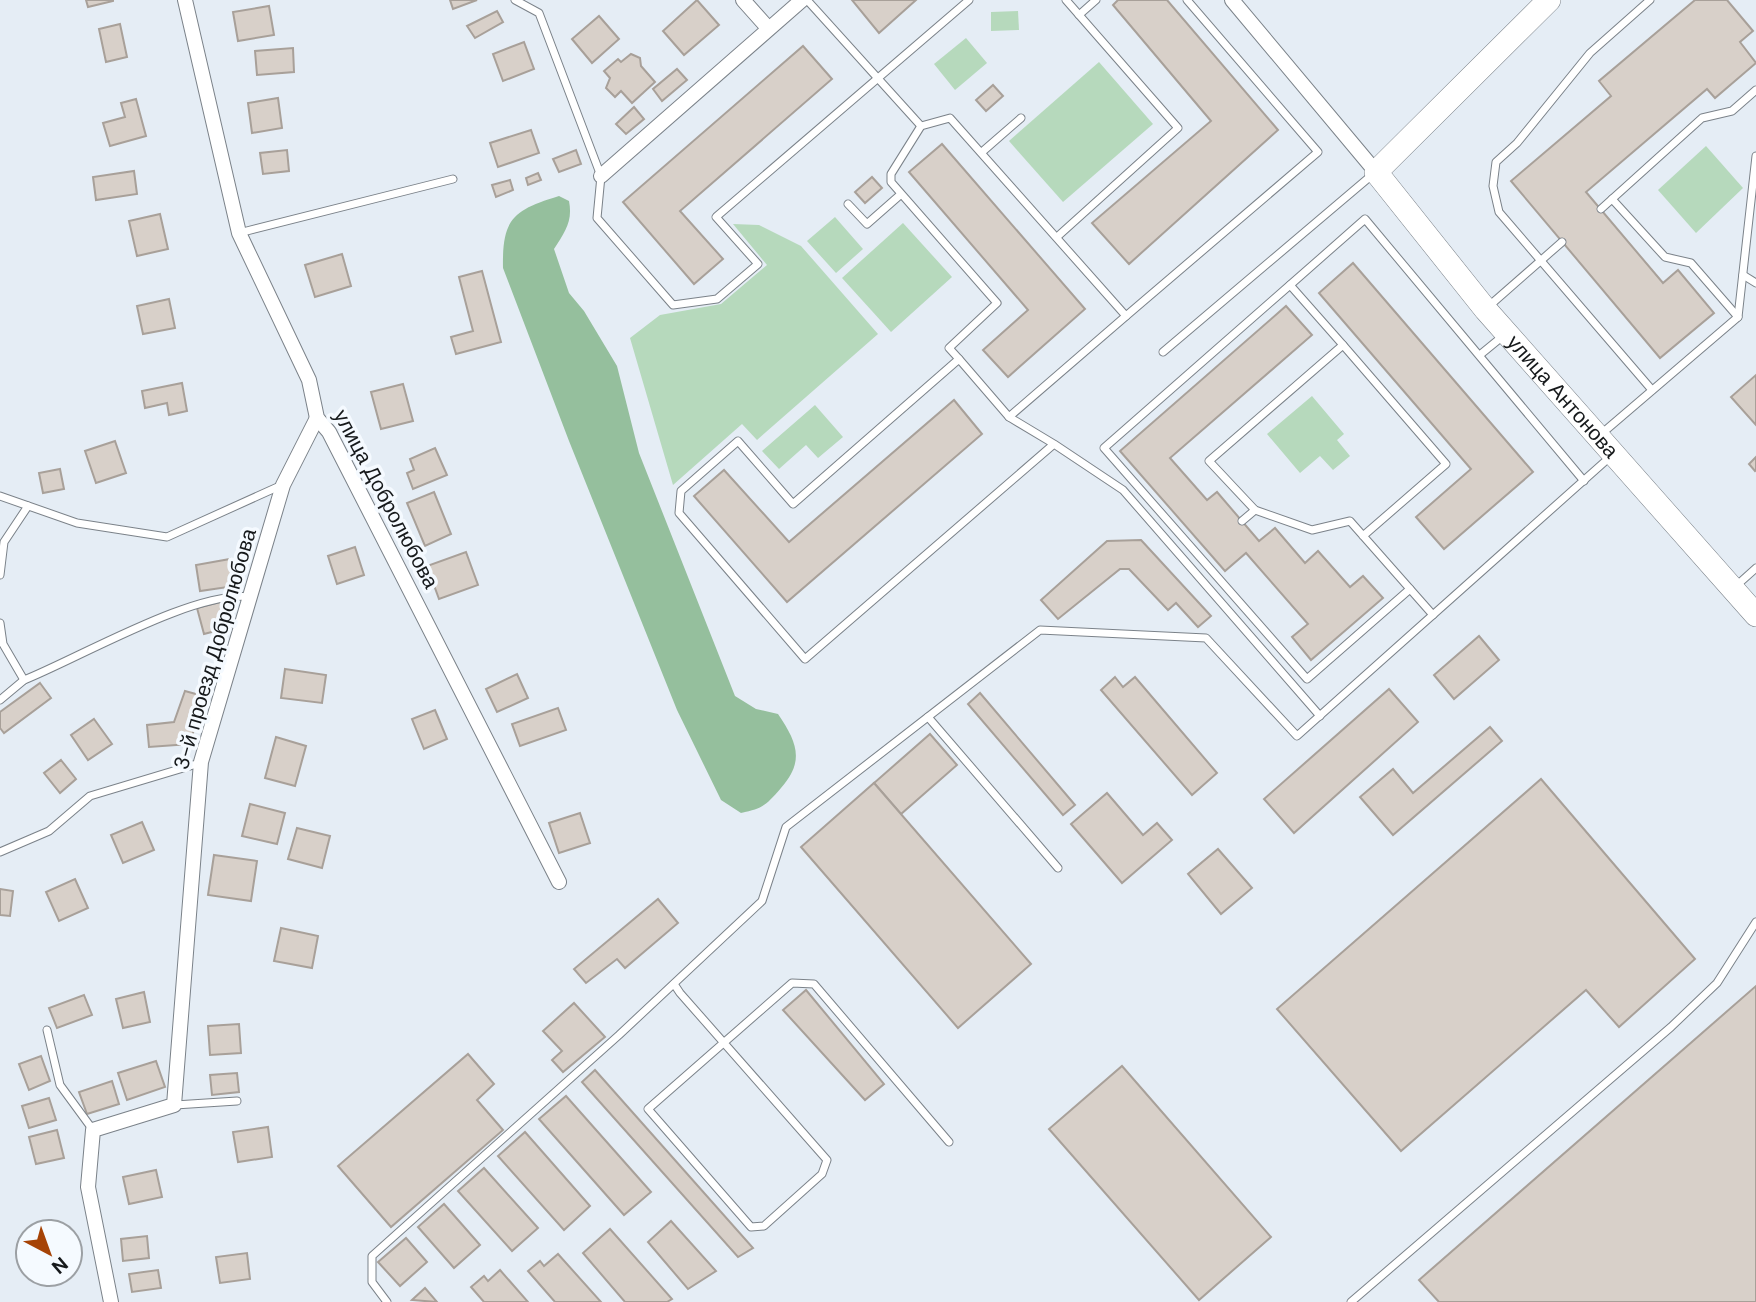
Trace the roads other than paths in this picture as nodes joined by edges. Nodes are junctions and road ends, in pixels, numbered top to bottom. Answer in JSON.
{"nodes":[{"id":1,"x":185,"y":0,"type":"edge"},
{"id":2,"x":514,"y":0,"type":"edge"},
{"id":3,"x":743,"y":0,"type":"edge"},
{"id":4,"x":804,"y":0,"type":"edge"},
{"id":5,"x":969,"y":0,"type":"edge"},
{"id":6,"x":1066,"y":0,"type":"edge"},
{"id":7,"x":1096,"y":0,"type":"edge"},
{"id":8,"x":1187,"y":0,"type":"edge"},
{"id":9,"x":1232,"y":0,"type":"edge"},
{"id":10,"x":1549,"y":0,"type":"edge"},
{"id":11,"x":1650,"y":0,"type":"edge"},
{"id":12,"x":1079,"y":15,"type":"junction"},
{"id":13,"x":768,"y":28,"type":"junction"},
{"id":14,"x":877,"y":78,"type":"junction"},
{"id":15,"x":1756,"y":90,"type":"edge"},
{"id":16,"x":1021,"y":117,"type":"dead end"},
{"id":17,"x":921,"y":126,"type":"junction"},
{"id":18,"x":982,"y":152,"type":"junction"},
{"id":19,"x":1756,"y":156,"type":"edge"},
{"id":20,"x":1376,"y":172,"type":"junction"},
{"id":21,"x":601,"y":176,"type":"junction"},
{"id":22,"x":453,"y":179,"type":"dead end"},
{"id":23,"x":900,"y":195,"type":"junction"},
{"id":24,"x":1612,"y":199,"type":"junction"},
{"id":25,"x":849,"y":204,"type":"dead end"},
{"id":26,"x":1601,"y":209,"type":"dead end"},
{"id":27,"x":239,"y":233,"type":"junction"},
{"id":28,"x":1057,"y":237,"type":"junction"},
{"id":29,"x":1562,"y":242,"type":"dead end"},
{"id":30,"x":1539,"y":262,"type":"junction"},
{"id":31,"x":1743,"y":275,"type":"junction"},
{"id":32,"x":1756,"y":283,"type":"edge"},
{"id":33,"x":1290,"y":285,"type":"junction"},
{"id":34,"x":1486,"y":310,"type":"junction"},
{"id":35,"x":1126,"y":316,"type":"junction"},
{"id":36,"x":1738,"y":317,"type":"junction"},
{"id":37,"x":1506,"y":333,"type":"junction"},
{"id":38,"x":1343,"y":345,"type":"junction"},
{"id":39,"x":1163,"y":352,"type":"dead end"},
{"id":40,"x":1481,"y":355,"type":"junction"},
{"id":41,"x":959,"y":359,"type":"junction"},
{"id":42,"x":1652,"y":390,"type":"junction"},
{"id":43,"x":1009,"y":417,"type":"junction"},
{"id":44,"x":317,"y":418,"type":"junction"},
{"id":45,"x":1597,"y":438,"type":"junction"},
{"id":46,"x":1054,"y":444,"type":"junction"},
{"id":47,"x":1613,"y":455,"type":"junction"},
{"id":48,"x":1584,"y":481,"type":"junction"},
{"id":49,"x":283,"y":485,"type":"junction"},
{"id":50,"x":0,"y":496,"type":"edge"},
{"id":51,"x":28,"y":506,"type":"junction"},
{"id":52,"x":1255,"y":510,"type":"junction"},
{"id":53,"x":1242,"y":521,"type":"dead end"},
{"id":54,"x":1363,"y":536,"type":"junction"},
{"id":55,"x":1207,"y":551,"type":"dead end"},
{"id":56,"x":1200,"y":558,"type":"junction"},
{"id":57,"x":1756,"y":568,"type":"edge"},
{"id":58,"x":0,"y":575,"type":"edge"},
{"id":59,"x":1733,"y":588,"type":"junction"},
{"id":60,"x":1410,"y":589,"type":"junction"},
{"id":61,"x":252,"y":597,"type":"junction"},
{"id":62,"x":1433,"y":615,"type":"junction"},
{"id":63,"x":1756,"y":615,"type":"edge"},
{"id":64,"x":0,"y":623,"type":"edge"},
{"id":65,"x":24,"y":680,"type":"junction"},
{"id":66,"x":0,"y":700,"type":"edge"},
{"id":67,"x":1320,"y":716,"type":"junction"},
{"id":68,"x":928,"y":717,"type":"junction"},
{"id":69,"x":201,"y":762,"type":"junction"},
{"id":70,"x":0,"y":852,"type":"edge"},
{"id":71,"x":1058,"y":868,"type":"dead end"},
{"id":72,"x":559,"y":882,"type":"dead end"},
{"id":73,"x":1756,"y":922,"type":"edge"},
{"id":74,"x":674,"y":984,"type":"junction"},
{"id":75,"x":47,"y":1030,"type":"dead end"},
{"id":76,"x":724,"y":1042,"type":"junction"},
{"id":77,"x":237,"y":1101,"type":"dead end"},
{"id":78,"x":174,"y":1105,"type":"junction"},
{"id":79,"x":93,"y":1130,"type":"junction"},
{"id":80,"x":949,"y":1142,"type":"dead end"},
{"id":81,"x":111,"y":1302,"type":"edge"},
{"id":82,"x":387,"y":1302,"type":"edge"},
{"id":83,"x":1351,"y":1302,"type":"edge"}],
"edges":[{"from":1,"to":27,"type":"street","name":"улица Добролюбова"},
{"from":2,"to":21,"type":"lane"},
{"from":3,"to":13,"type":"street"},
{"from":4,"to":13,"type":"street"},
{"from":4,"to":14,"type":"lane"},
{"from":5,"to":14,"type":"lane"},
{"from":6,"to":12,"type":"lane"},
{"from":7,"to":12,"type":"lane"},
{"from":8,"to":35,"type":"lane"},
{"from":9,"to":20,"type":"street","name":"улица Антонова"},
{"from":10,"to":20,"type":"main road"},
{"from":11,"to":30,"type":"lane"},
{"from":12,"to":28,"type":"lane"},
{"from":13,"to":21,"type":"street"},
{"from":14,"to":17,"type":"lane"},
{"from":14,"to":21,"type":"lane"},
{"from":15,"to":24,"type":"lane"},
{"from":16,"to":18,"type":"lane"},
{"from":17,"to":18,"type":"lane"},
{"from":17,"to":23,"type":"lane"},
{"from":18,"to":28,"type":"lane"},
{"from":19,"to":31,"type":"lane"},
{"from":20,"to":34,"type":"main road","name":"улица Антонова"},
{"from":20,"to":39,"type":"lane"},
{"from":22,"to":27,"type":"lane"},
{"from":23,"to":25,"type":"lane"},
{"from":23,"to":41,"type":"lane"},
{"from":24,"to":26,"type":"lane"},
{"from":24,"to":36,"type":"lane"},
{"from":27,"to":44,"type":"street","name":"улица Добролюбова"},
{"from":28,"to":35,"type":"lane"},
{"from":29,"to":30,"type":"lane"},
{"from":30,"to":34,"type":"lane"},
{"from":30,"to":42,"type":"lane"},
{"from":31,"to":32,"type":"lane"},
{"from":31,"to":36,"type":"lane"},
{"from":33,"to":38,"type":"lane"},
{"from":33,"to":40,"type":"lane"},
{"from":33,"to":56,"type":"lane"},
{"from":34,"to":37,"type":"main road","name":"улица Антонова"},
{"from":35,"to":43,"type":"lane"},
{"from":36,"to":42,"type":"lane"},
{"from":37,"to":40,"type":"lane"},
{"from":37,"to":45,"type":"main road","name":"улица Антонова"},
{"from":38,"to":52,"type":"lane"},
{"from":38,"to":54,"type":"lane"},
{"from":40,"to":48,"type":"lane"},
{"from":41,"to":43,"type":"lane"},
{"from":41,"to":46,"type":"lane"},
{"from":42,"to":45,"type":"lane"},
{"from":43,"to":46,"type":"lane"},
{"from":44,"to":49,"type":"street","name":"3-й проезд Добролюбова"},
{"from":44,"to":72,"type":"street","name":"улица Добролюбова"},
{"from":45,"to":47,"type":"main road","name":"улица Антонова"},
{"from":46,"to":67,"type":"lane"},
{"from":47,"to":48,"type":"lane"},
{"from":47,"to":59,"type":"main road","name":"улица Антонова"},
{"from":48,"to":62,"type":"lane"},
{"from":49,"to":51,"type":"lane"},
{"from":49,"to":61,"type":"street","name":"3-й проезд Добролюбова"},
{"from":50,"to":51,"type":"lane"},
{"from":51,"to":58,"type":"lane"},
{"from":52,"to":53,"type":"lane"},
{"from":52,"to":54,"type":"lane"},
{"from":54,"to":60,"type":"lane"},
{"from":55,"to":56,"type":"lane"},
{"from":56,"to":60,"type":"lane"},
{"from":57,"to":59,"type":"lane"},
{"from":59,"to":63,"type":"main road","name":"улица Антонова"},
{"from":60,"to":62,"type":"lane"},
{"from":61,"to":65,"type":"lane"},
{"from":61,"to":69,"type":"street","name":"3-й проезд Добролюбова"},
{"from":62,"to":67,"type":"lane"},
{"from":64,"to":65,"type":"lane"},
{"from":65,"to":66,"type":"lane"},
{"from":67,"to":68,"type":"lane"},
{"from":68,"to":71,"type":"lane"},
{"from":68,"to":74,"type":"lane"},
{"from":69,"to":70,"type":"lane"},
{"from":69,"to":78,"type":"street","name":"3-й проезд Добролюбова"},
{"from":73,"to":83,"type":"lane"},
{"from":74,"to":76,"type":"lane"},
{"from":74,"to":82,"type":"lane"},
{"from":75,"to":79,"type":"lane"},
{"from":76,"to":76,"type":"lane"},
{"from":76,"to":80,"type":"lane"},
{"from":77,"to":78,"type":"lane"},
{"from":78,"to":79,"type":"street"},
{"from":79,"to":81,"type":"street"}]}
